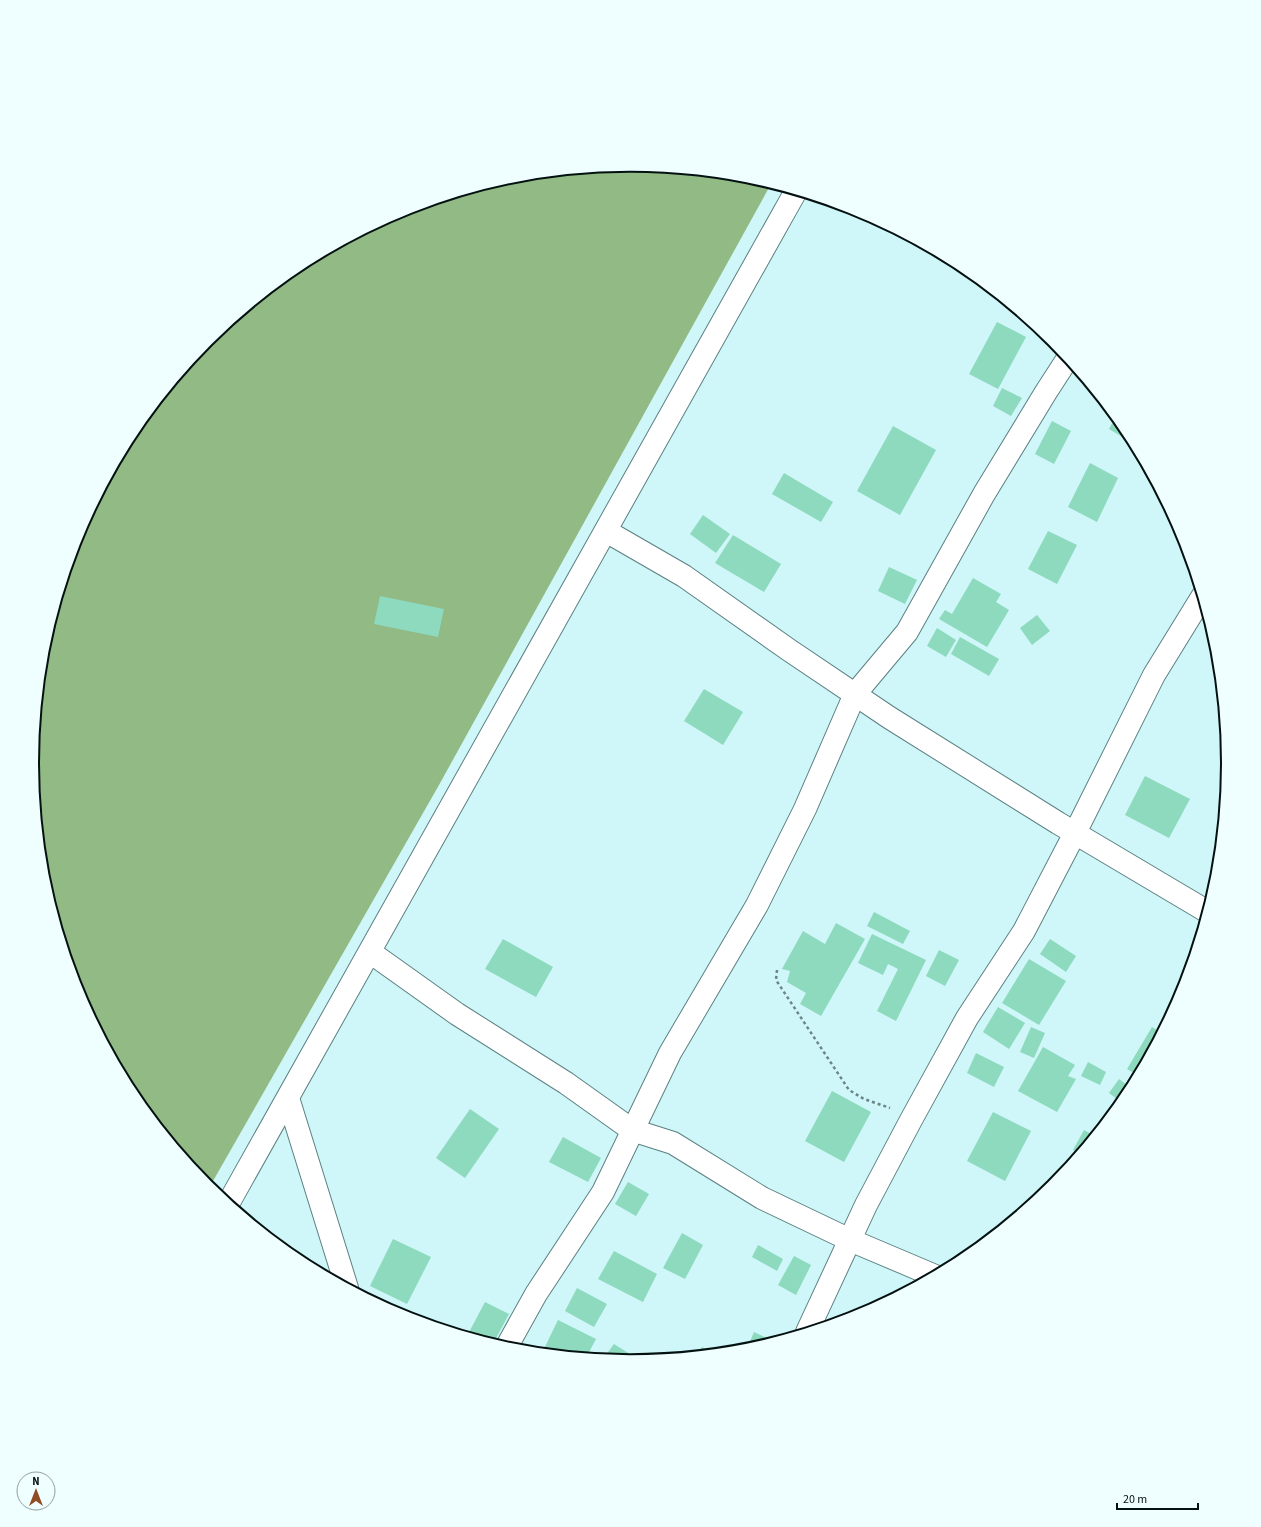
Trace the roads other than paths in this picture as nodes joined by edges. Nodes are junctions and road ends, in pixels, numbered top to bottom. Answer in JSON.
{"nodes":[{"id":1,"x":794,"y":195,"type":"edge"},
{"id":2,"x":1065,"y":362,"type":"edge"},
{"id":3,"x":606,"y":531,"type":"junction"},
{"id":4,"x":1199,"y":601,"type":"edge"},
{"id":5,"x":855,"y":694,"type":"junction"},
{"id":6,"x":1075,"y":833,"type":"junction"},
{"id":7,"x":1204,"y":909,"type":"edge"},
{"id":8,"x":370,"y":952,"type":"junction"},
{"id":9,"x":288,"y":1098,"type":"junction"},
{"id":10,"x":632,"y":1130,"type":"junction"},
{"id":11,"x":231,"y":1199,"type":"edge"},
{"id":12,"x":850,"y":1240,"type":"junction"},
{"id":13,"x":930,"y":1274,"type":"edge"},
{"id":14,"x":346,"y":1282,"type":"edge"},
{"id":15,"x":809,"y":1328,"type":"edge"},
{"id":16,"x":509,"y":1343,"type":"edge"}],
"edges":[{"from":1,"to":3,"type":"street"},
{"from":2,"to":5,"type":"street"},
{"from":3,"to":5,"type":"street"},
{"from":3,"to":8,"type":"street"},
{"from":4,"to":6,"type":"street"},
{"from":5,"to":6,"type":"street"},
{"from":5,"to":10,"type":"street"},
{"from":6,"to":7,"type":"street"},
{"from":6,"to":12,"type":"street"},
{"from":8,"to":9,"type":"street"},
{"from":8,"to":10,"type":"street"},
{"from":9,"to":11,"type":"street"},
{"from":9,"to":14,"type":"street"},
{"from":10,"to":12,"type":"street"},
{"from":10,"to":16,"type":"street"},
{"from":12,"to":13,"type":"street"},
{"from":12,"to":15,"type":"street"}]}
